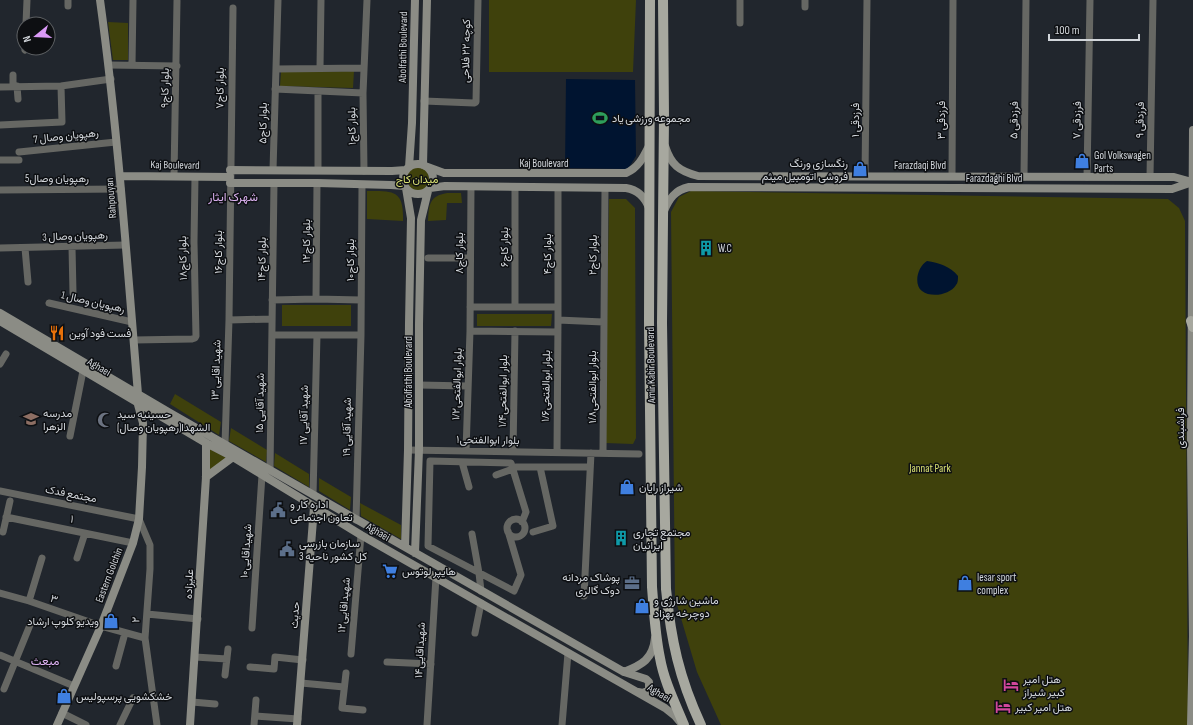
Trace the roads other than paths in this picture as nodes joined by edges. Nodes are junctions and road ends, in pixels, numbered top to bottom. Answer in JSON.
{"nodes":[{"id":1,"x":27,"y":0,"type":"edge"},
{"id":2,"x":100,"y":0,"type":"edge"},
{"id":3,"x":133,"y":0,"type":"edge"},
{"id":4,"x":278,"y":0,"type":"edge"},
{"id":5,"x":321,"y":0,"type":"edge"},
{"id":6,"x":367,"y":0,"type":"edge"},
{"id":7,"x":415,"y":0,"type":"edge"},
{"id":8,"x":427,"y":0,"type":"edge"},
{"id":9,"x":478,"y":0,"type":"edge"},
{"id":10,"x":650,"y":0,"type":"edge"},
{"id":11,"x":663,"y":0,"type":"edge"},
{"id":12,"x":740,"y":0,"type":"edge"},
{"id":13,"x":867,"y":0,"type":"edge"},
{"id":14,"x":953,"y":0,"type":"edge"},
{"id":15,"x":1026,"y":0,"type":"edge"},
{"id":16,"x":1090,"y":0,"type":"edge"},
{"id":17,"x":1153,"y":0,"type":"edge"},
{"id":18,"x":177,"y":1,"type":"dead end"},
{"id":19,"x":233,"y":8,"type":"dead end"},
{"id":20,"x":26,"y":16,"type":"edge"},
{"id":21,"x":740,"y":23,"type":"dead end"},
{"id":22,"x":425,"y":60,"type":"junction"},
{"id":23,"x":414,"y":61,"type":"junction"},
{"id":24,"x":109,"y":65,"type":"junction"},
{"id":25,"x":132,"y":65,"type":"junction"},
{"id":26,"x":177,"y":66,"type":"junction"},
{"id":27,"x":320,"y":68,"type":"junction"},
{"id":28,"x":364,"y":68,"type":"junction"},
{"id":29,"x":276,"y":69,"type":"junction"},
{"id":30,"x":13,"y":75,"type":"dead end"},
{"id":31,"x":110,"y":79,"type":"junction"},
{"id":32,"x":0,"y":86,"type":"edge"},
{"id":33,"x":15,"y":86,"type":"junction"},
{"id":34,"x":61,"y":86,"type":"junction"},
{"id":35,"x":275,"y":89,"type":"junction"},
{"id":36,"x":318,"y":91,"type":"junction"},
{"id":37,"x":363,"y":93,"type":"junction"},
{"id":38,"x":18,"y":99,"type":"dead end"},
{"id":39,"x":424,"y":101,"type":"junction"},
{"id":40,"x":0,"y":126,"type":"edge"},
{"id":41,"x":1193,"y":130,"type":"edge"},
{"id":42,"x":116,"y":142,"type":"junction"},
{"id":43,"x":664,"y":143,"type":"junction"},
{"id":44,"x":650,"y":145,"type":"junction"},
{"id":45,"x":411,"y":150,"type":"junction"},
{"id":46,"x":424,"y":152,"type":"junction"},
{"id":47,"x":0,"y":160,"type":"edge"},
{"id":48,"x":424,"y":166,"type":"junction"},
{"id":49,"x":408,"y":168,"type":"junction"},
{"id":50,"x":273,"y":170,"type":"junction"},
{"id":51,"x":296,"y":170,"type":"junction"},
{"id":52,"x":318,"y":170,"type":"junction"},
{"id":53,"x":364,"y":171,"type":"junction"},
{"id":54,"x":392,"y":171,"type":"junction"},
{"id":55,"x":444,"y":173,"type":"junction"},
{"id":56,"x":624,"y":173,"type":"junction"},
{"id":57,"x":581,"y":174,"type":"junction"},
{"id":58,"x":120,"y":176,"type":"junction"},
{"id":59,"x":174,"y":176,"type":"junction"},
{"id":60,"x":230,"y":176,"type":"junction"},
{"id":61,"x":698,"y":176,"type":"junction"},
{"id":62,"x":865,"y":176,"type":"junction"},
{"id":63,"x":952,"y":176,"type":"junction"},
{"id":64,"x":1024,"y":176,"type":"junction"},
{"id":65,"x":195,"y":177,"type":"junction"},
{"id":66,"x":1088,"y":177,"type":"junction"},
{"id":67,"x":1150,"y":177,"type":"junction"},
{"id":68,"x":1174,"y":177,"type":"junction"},
{"id":69,"x":1192,"y":182,"type":"edge"},
{"id":70,"x":274,"y":183,"type":"junction"},
{"id":71,"x":317,"y":183,"type":"junction"},
{"id":72,"x":296,"y":184,"type":"junction"},
{"id":73,"x":362,"y":185,"type":"junction"},
{"id":74,"x":391,"y":185,"type":"junction"},
{"id":75,"x":445,"y":186,"type":"junction"},
{"id":76,"x":698,"y":186,"type":"junction"},
{"id":77,"x":405,"y":187,"type":"junction"},
{"id":78,"x":471,"y":187,"type":"junction"},
{"id":79,"x":514,"y":187,"type":"junction"},
{"id":80,"x":558,"y":188,"type":"junction"},
{"id":81,"x":581,"y":188,"type":"junction"},
{"id":82,"x":605,"y":188,"type":"junction"},
{"id":83,"x":626,"y":188,"type":"junction"},
{"id":84,"x":121,"y":189,"type":"junction"},
{"id":85,"x":1172,"y":189,"type":"junction"},
{"id":86,"x":0,"y":190,"type":"edge"},
{"id":87,"x":429,"y":190,"type":"junction"},
{"id":88,"x":650,"y":209,"type":"junction"},
{"id":89,"x":664,"y":212,"type":"junction"},
{"id":90,"x":412,"y":218,"type":"junction"},
{"id":91,"x":421,"y":220,"type":"junction"},
{"id":92,"x":125,"y":245,"type":"junction"},
{"id":93,"x":72,"y":247,"type":"junction"},
{"id":94,"x":0,"y":248,"type":"edge"},
{"id":95,"x":25,"y":248,"type":"junction"},
{"id":96,"x":428,"y":258,"type":"dead end"},
{"id":97,"x":470,"y":258,"type":"junction"},
{"id":98,"x":28,"y":282,"type":"dead end"},
{"id":99,"x":73,"y":293,"type":"dead end"},
{"id":100,"x":316,"y":299,"type":"junction"},
{"id":101,"x":272,"y":300,"type":"junction"},
{"id":102,"x":361,"y":300,"type":"junction"},
{"id":103,"x":49,"y":303,"type":"dead end"},
{"id":104,"x":470,"y":307,"type":"junction"},
{"id":105,"x":514,"y":307,"type":"junction"},
{"id":106,"x":558,"y":307,"type":"junction"},
{"id":107,"x":0,"y":313,"type":"edge"},
{"id":108,"x":272,"y":319,"type":"junction"},
{"id":109,"x":470,"y":319,"type":"joint"},
{"id":110,"x":229,"y":320,"type":"junction"},
{"id":111,"x":558,"y":320,"type":"junction"},
{"id":112,"x":0,"y":321,"type":"edge"},
{"id":113,"x":132,"y":322,"type":"junction"},
{"id":114,"x":603,"y":322,"type":"junction"},
{"id":115,"x":409,"y":323,"type":"junction"},
{"id":116,"x":419,"y":324,"type":"junction"},
{"id":117,"x":1192,"y":324,"type":"edge"},
{"id":118,"x":18,"y":328,"type":"junction"},
{"id":119,"x":470,"y":331,"type":"junction"},
{"id":120,"x":515,"y":331,"type":"junction"},
{"id":121,"x":558,"y":332,"type":"junction"},
{"id":122,"x":272,"y":335,"type":"junction"},
{"id":123,"x":317,"y":335,"type":"junction"},
{"id":124,"x":360,"y":335,"type":"junction"},
{"id":125,"x":134,"y":340,"type":"junction"},
{"id":126,"x":6,"y":354,"type":"dead end"},
{"id":127,"x":0,"y":364,"type":"edge"},
{"id":128,"x":83,"y":371,"type":"junction"},
{"id":129,"x":419,"y":385,"type":"junction"},
{"id":130,"x":468,"y":386,"type":"junction"},
{"id":131,"x":137,"y":398,"type":"junction"},
{"id":132,"x":154,"y":412,"type":"junction"},
{"id":133,"x":143,"y":424,"type":"junction"},
{"id":134,"x":649,"y":435,"type":"junction"},
{"id":135,"x":664,"y":435,"type":"junction"},
{"id":136,"x":70,"y":436,"type":"dead end"},
{"id":137,"x":206,"y":444,"type":"junction"},
{"id":138,"x":225,"y":444,"type":"junction"},
{"id":139,"x":408,"y":450,"type":"junction"},
{"id":140,"x":420,"y":450,"type":"junction"},
{"id":141,"x":466,"y":451,"type":"junction"},
{"id":142,"x":513,"y":452,"type":"junction"},
{"id":143,"x":557,"y":452,"type":"junction"},
{"id":144,"x":591,"y":453,"type":"junction"},
{"id":145,"x":603,"y":453,"type":"junction"},
{"id":146,"x":639,"y":454,"type":"dead end"},
{"id":147,"x":233,"y":457,"type":"junction"},
{"id":148,"x":462,"y":462,"type":"junction"},
{"id":149,"x":540,"y":467,"type":"junction"},
{"id":150,"x":590,"y":467,"type":"junction"},
{"id":151,"x":514,"y":468,"type":"junction"},
{"id":152,"x":270,"y":470,"type":"junction"},
{"id":153,"x":262,"y":475,"type":"junction"},
{"id":154,"x":496,"y":475,"type":"dead end"},
{"id":155,"x":206,"y":477,"type":"junction"},
{"id":156,"x":469,"y":486,"type":"dead end"},
{"id":157,"x":0,"y":491,"type":"edge"},
{"id":158,"x":313,"y":495,"type":"junction"},
{"id":159,"x":10,"y":501,"type":"dead end"},
{"id":160,"x":314,"y":507,"type":"junction"},
{"id":161,"x":6,"y":517,"type":"junction"},
{"id":162,"x":138,"y":519,"type":"junction"},
{"id":163,"x":356,"y":520,"type":"junction"},
{"id":164,"x":522,"y":522,"type":"junction"},
{"id":165,"x":508,"y":531,"type":"junction"},
{"id":166,"x":3,"y":532,"type":"dead end"},
{"id":167,"x":533,"y":532,"type":"dead end"},
{"id":168,"x":85,"y":533,"type":"junction"},
{"id":169,"x":472,"y":534,"type":"dead end"},
{"id":170,"x":361,"y":535,"type":"junction"},
{"id":171,"x":133,"y":543,"type":"junction"},
{"id":172,"x":405,"y":547,"type":"junction"},
{"id":173,"x":415,"y":553,"type":"junction"},
{"id":174,"x":42,"y":558,"type":"dead end"},
{"id":175,"x":77,"y":558,"type":"dead end"},
{"id":176,"x":479,"y":573,"type":"junction"},
{"id":177,"x":436,"y":577,"type":"junction"},
{"id":178,"x":481,"y":591,"type":"junction"},
{"id":179,"x":0,"y":593,"type":"edge"},
{"id":180,"x":584,"y":596,"type":"dead end"},
{"id":181,"x":28,"y":601,"type":"junction"},
{"id":182,"x":481,"y":602,"type":"junction"},
{"id":183,"x":147,"y":614,"type":"junction"},
{"id":184,"x":198,"y":619,"type":"junction"},
{"id":185,"x":30,"y":625,"type":"dead end"},
{"id":186,"x":101,"y":626,"type":"junction"},
{"id":187,"x":252,"y":628,"type":"dead end"},
{"id":188,"x":655,"y":629,"type":"junction"},
{"id":189,"x":125,"y":633,"type":"junction"},
{"id":190,"x":475,"y":633,"type":"dead end"},
{"id":191,"x":146,"y":638,"type":"junction"},
{"id":192,"x":228,"y":649,"type":"dead end"},
{"id":193,"x":568,"y":653,"type":"junction"},
{"id":194,"x":351,"y":654,"type":"dead end"},
{"id":195,"x":0,"y":656,"type":"edge"},
{"id":196,"x":196,"y":657,"type":"junction"},
{"id":197,"x":227,"y":659,"type":"junction"},
{"id":198,"x":303,"y":660,"type":"junction"},
{"id":199,"x":16,"y":662,"type":"junction"},
{"id":200,"x":387,"y":662,"type":"dead end"},
{"id":201,"x":431,"y":664,"type":"junction"},
{"id":202,"x":116,"y":666,"type":"dead end"},
{"id":203,"x":250,"y":667,"type":"dead end"},
{"id":204,"x":624,"y":672,"type":"junction"},
{"id":205,"x":346,"y":673,"type":"dead end"},
{"id":206,"x":225,"y":675,"type":"dead end"},
{"id":207,"x":301,"y":683,"type":"junction"},
{"id":208,"x":74,"y":686,"type":"junction"},
{"id":209,"x":344,"y":687,"type":"junction"},
{"id":210,"x":4,"y":689,"type":"dead end"},
{"id":211,"x":637,"y":692,"type":"junction"},
{"id":212,"x":133,"y":698,"type":"dead end"},
{"id":213,"x":256,"y":700,"type":"dead end"},
{"id":214,"x":192,"y":702,"type":"junction"},
{"id":215,"x":214,"y":704,"type":"dead end"},
{"id":216,"x":363,"y":710,"type":"dead end"},
{"id":217,"x":62,"y":713,"type":"junction"},
{"id":218,"x":255,"y":716,"type":"junction"},
{"id":219,"x":298,"y":722,"type":"edge"},
{"id":220,"x":57,"y":725,"type":"edge"},
{"id":221,"x":86,"y":725,"type":"edge"},
{"id":222,"x":120,"y":725,"type":"edge"},
{"id":223,"x":157,"y":725,"type":"edge"},
{"id":224,"x":190,"y":725,"type":"edge"},
{"id":225,"x":254,"y":725,"type":"edge"},
{"id":226,"x":427,"y":725,"type":"edge"},
{"id":227,"x":562,"y":725,"type":"edge"},
{"id":228,"x":683,"y":725,"type":"edge"},
{"id":229,"x":701,"y":725,"type":"edge"},
{"id":230,"x":1191,"y":725,"type":"edge"}],
"edges":[{"from":1,"to":20,"type":"street"},
{"from":2,"to":24,"type":"street","name":"Rahpouyan"},
{"from":3,"to":25,"type":"street"},
{"from":4,"to":29,"type":"street","name":"بلوار کاج۵"},
{"from":5,"to":27,"type":"street"},
{"from":6,"to":28,"type":"street","name":"بلوار کاج۱"},
{"from":7,"to":23,"type":"street","name":"Abolfathi Boulevard"},
{"from":8,"to":22,"type":"street","name":"Abolfathi Boulevard"},
{"from":9,"to":39,"type":"street","name":"کوچه ۲۲ فلاحی"},
{"from":10,"to":44,"type":"main road","name":"Amir Kabir Boulevard"},
{"from":11,"to":43,"type":"main road","name":"Amir Kabir Boulevard"},
{"from":12,"to":21,"type":"street"},
{"from":13,"to":62,"type":"street","name":"فرزدقی ۱"},
{"from":14,"to":63,"type":"street","name":"فرزدقی ۳"},
{"from":15,"to":64,"type":"street","name":"فرزدقی ۵"},
{"from":16,"to":66,"type":"street","name":"فرزدقی ۷"},
{"from":17,"to":67,"type":"street","name":"فرزدقی ۹"},
{"from":18,"to":26,"type":"street","name":"بلوار کاج۹"},
{"from":19,"to":60,"type":"street","name":"بلوار کاج۷"},
{"from":22,"to":23,"type":"street"},
{"from":22,"to":39,"type":"street","name":"Abolfathi Boulevard"},
{"from":23,"to":45,"type":"street","name":"Abolfathi Boulevard"},
{"from":24,"to":25,"type":"street"},
{"from":24,"to":31,"type":"street","name":"Rahpouyan"},
{"from":25,"to":26,"type":"street"},
{"from":26,"to":59,"type":"street","name":"بلوار کاج۹"},
{"from":27,"to":28,"type":"street"},
{"from":27,"to":29,"type":"street"},
{"from":28,"to":37,"type":"street","name":"بلوار کاج۱"},
{"from":29,"to":35,"type":"street","name":"بلوار کاج۵"},
{"from":30,"to":33,"type":"street"},
{"from":31,"to":34,"type":"street"},
{"from":31,"to":42,"type":"street","name":"Rahpouyan"},
{"from":32,"to":33,"type":"street"},
{"from":33,"to":34,"type":"street"},
{"from":33,"to":38,"type":"street"},
{"from":34,"to":40,"type":"street"},
{"from":35,"to":36,"type":"street"},
{"from":35,"to":50,"type":"street","name":"بلوار کاج۵"},
{"from":36,"to":37,"type":"street"},
{"from":36,"to":52,"type":"street"},
{"from":37,"to":53,"type":"street","name":"بلوار کاج۱"},
{"from":39,"to":46,"type":"street","name":"Abolfathi Boulevard"},
{"from":41,"to":69,"type":"street","name":"فراشبندی"},
{"from":42,"to":47,"type":"street","name":"7 رهپویان وصال"},
{"from":42,"to":58,"type":"street","name":"Rahpouyan"},
{"from":43,"to":61,"type":"street","name":"Farazdaqi Blvd"},
{"from":43,"to":89,"type":"main road","name":"Amir Kabir Boulevard"},
{"from":44,"to":56,"type":"street"},
{"from":44,"to":88,"type":"main road","name":"Amir Kabir Boulevard"},
{"from":45,"to":46,"type":"street"},
{"from":45,"to":49,"type":"street","name":"Abolfathi Boulevard"},
{"from":46,"to":48,"type":"street","name":"Abolfathi Boulevard"},
{"from":48,"to":49,"type":"street"},
{"from":48,"to":55,"type":"street","name":"Kaj Boulevard"},
{"from":48,"to":87,"type":"street"},
{"from":49,"to":54,"type":"street","name":"Kaj Boulevard"},
{"from":49,"to":77,"type":"street"},
{"from":50,"to":51,"type":"street","name":"Kaj Boulevard"},
{"from":50,"to":60,"type":"street","name":"Kaj Boulevard"},
{"from":51,"to":52,"type":"street","name":"Kaj Boulevard"},
{"from":51,"to":72,"type":"street"},
{"from":52,"to":53,"type":"street","name":"Kaj Boulevard"},
{"from":53,"to":54,"type":"street","name":"Kaj Boulevard"},
{"from":54,"to":74,"type":"street"},
{"from":55,"to":57,"type":"street","name":"Kaj Boulevard"},
{"from":55,"to":75,"type":"street"},
{"from":56,"to":57,"type":"street","name":"Kaj Boulevard"},
{"from":56,"to":83,"type":"street"},
{"from":57,"to":81,"type":"street"},
{"from":58,"to":59,"type":"street","name":"Kaj Boulevard"},
{"from":58,"to":84,"type":"street","name":"Rahpouyan"},
{"from":59,"to":65,"type":"street","name":"Kaj Boulevard"},
{"from":60,"to":65,"type":"street","name":"Kaj Boulevard"},
{"from":60,"to":70,"type":"street","name":"Kaj Boulevard"},
{"from":60,"to":110,"type":"street","name":"بلوار کاج۱۶"},
{"from":61,"to":62,"type":"street","name":"Farazdaqi Blvd"},
{"from":61,"to":76,"type":"street"},
{"from":62,"to":63,"type":"street","name":"Farazdaqi Blvd"},
{"from":63,"to":64,"type":"street","name":"Farazdaqi Blvd"},
{"from":64,"to":66,"type":"street","name":"Farazdaqi Blvd"},
{"from":65,"to":125,"type":"street","name":"بلوار کاج۱۸"},
{"from":66,"to":67,"type":"street","name":"Farazdaqi Blvd"},
{"from":67,"to":68,"type":"street","name":"Farazdaqi Blvd"},
{"from":68,"to":69,"type":"street","name":"Farazdaqi Blvd"},
{"from":68,"to":85,"type":"street"},
{"from":69,"to":85,"type":"street","name":"Farazdaghi Blvd"},
{"from":69,"to":117,"type":"street","name":"فراشبندی"},
{"from":70,"to":72,"type":"street","name":"Kaj Boulevard"},
{"from":70,"to":101,"type":"street","name":"بلوار کاج۱۴"},
{"from":71,"to":72,"type":"street","name":"Kaj Boulevard"},
{"from":71,"to":73,"type":"street","name":"Kaj Boulevard"},
{"from":71,"to":100,"type":"street","name":"بلوار کاج۱۲"},
{"from":73,"to":74,"type":"street","name":"Kaj Boulevard"},
{"from":73,"to":102,"type":"street","name":"بلوار کاج۱۰"},
{"from":74,"to":77,"type":"street","name":"Kaj Boulevard"},
{"from":75,"to":78,"type":"street"},
{"from":75,"to":87,"type":"street"},
{"from":76,"to":85,"type":"street","name":"Farazdaghi Blvd"},
{"from":76,"to":89,"type":"street","name":"Farazdaghi Blvd"},
{"from":77,"to":87,"type":"street"},
{"from":77,"to":90,"type":"street","name":"Abolfathi Boulevard"},
{"from":78,"to":79,"type":"street"},
{"from":78,"to":97,"type":"street","name":"بلوار کاج۸"},
{"from":79,"to":80,"type":"street"},
{"from":79,"to":105,"type":"street","name":"بلوار کاج۶"},
{"from":80,"to":81,"type":"street"},
{"from":80,"to":106,"type":"street","name":"بلوار کاج۴"},
{"from":81,"to":82,"type":"street"},
{"from":82,"to":83,"type":"street"},
{"from":82,"to":114,"type":"street","name":"بلوار کاج۲"},
{"from":83,"to":88,"type":"street"},
{"from":84,"to":86,"type":"street","name":"رهپویان وصال5"},
{"from":84,"to":92,"type":"street","name":"Rahpouyan"},
{"from":87,"to":91,"type":"street","name":"Abolfathi Boulevard"},
{"from":88,"to":134,"type":"main road","name":"Amir Kabir Boulevard"},
{"from":89,"to":135,"type":"main road","name":"Amir Kabir Boulevard"},
{"from":90,"to":91,"type":"street"},
{"from":90,"to":115,"type":"street","name":"Abolfathi Boulevard"},
{"from":91,"to":116,"type":"street","name":"Abolfathi Boulevard"},
{"from":92,"to":93,"type":"street","name":"3 رهپویان وصال"},
{"from":92,"to":113,"type":"street","name":"Rahpouyan"},
{"from":93,"to":95,"type":"street","name":"3 رهپویان وصال"},
{"from":93,"to":99,"type":"street"},
{"from":94,"to":95,"type":"street","name":"3 رهپویان وصال"},
{"from":95,"to":98,"type":"street"},
{"from":96,"to":97,"type":"street"},
{"from":97,"to":104,"type":"street","name":"بلوار کاج۸"},
{"from":100,"to":101,"type":"street"},
{"from":100,"to":102,"type":"street"},
{"from":101,"to":108,"type":"street","name":"بلوار کاج۱۴"},
{"from":102,"to":124,"type":"street","name":"بلوار کاج۱۰"},
{"from":103,"to":113,"type":"street","name":"1 رهپویان وصال"},
{"from":104,"to":105,"type":"street"},
{"from":104,"to":109,"type":"street","name":"بلوار کاج۸"},
{"from":105,"to":106,"type":"street"},
{"from":106,"to":111,"type":"street","name":"بلوار کاج۴"},
{"from":107,"to":118,"type":"street","name":"Aghaei"},
{"from":108,"to":110,"type":"street"},
{"from":108,"to":122,"type":"street","name":"بلوار کاج۱۴"},
{"from":109,"to":119,"type":"street","name":"بلوار ابوالفتحی۱/۲"},
{"from":110,"to":138,"type":"street","name":"شهید اقایی ۱۳"},
{"from":111,"to":114,"type":"street"},
{"from":111,"to":121,"type":"street","name":"بلوار ابوالفتحی۱/۶"},
{"from":112,"to":118,"type":"street","name":"Aghaei"},
{"from":113,"to":125,"type":"street","name":"Rahpouyan"},
{"from":114,"to":145,"type":"street","name":"بلوار ابوالفتحی۱/۸"},
{"from":115,"to":116,"type":"street"},
{"from":115,"to":139,"type":"street","name":"Abolfathi Boulevard"},
{"from":116,"to":129,"type":"street","name":"Abolfathi Boulevard"},
{"from":117,"to":230,"type":"street","name":"فراشبندی"},
{"from":118,"to":128,"type":"street","name":"Aghaei"},
{"from":118,"to":131,"type":"street","name":"Aghaei"},
{"from":119,"to":120,"type":"street"},
{"from":119,"to":130,"type":"street","name":"بلوار ابوالفتحی۱/۲"},
{"from":120,"to":121,"type":"street"},
{"from":120,"to":142,"type":"street","name":"بلوار ابوالفتحی۱/۴"},
{"from":121,"to":143,"type":"street","name":"بلوار ابوالفتحی۱/۶"},
{"from":122,"to":123,"type":"street"},
{"from":122,"to":152,"type":"street","name":"شهید آقایی ۱۵"},
{"from":123,"to":124,"type":"street"},
{"from":123,"to":158,"type":"street","name":"شهید آقایی ۱۷"},
{"from":124,"to":163,"type":"street","name":"شهید آقایی ۱۹"},
{"from":125,"to":131,"type":"street","name":"Rahpouyan"},
{"from":126,"to":127,"type":"street"},
{"from":128,"to":131,"type":"street","name":"Aghaei"},
{"from":128,"to":136,"type":"street"},
{"from":129,"to":130,"type":"street"},
{"from":129,"to":140,"type":"street","name":"Abolfathi Boulevard"},
{"from":130,"to":141,"type":"street","name":"بلوار ابوالفتحی۱/۲"},
{"from":131,"to":132,"type":"street","name":"Aghaei"},
{"from":131,"to":133,"type":"street","name":"Rahpouyan"},
{"from":131,"to":138,"type":"street","name":"Aghaei"},
{"from":132,"to":133,"type":"street"},
{"from":132,"to":137,"type":"street","name":"Aghaei"},
{"from":133,"to":162,"type":"street","name":"Eastern Golchin"},
{"from":134,"to":135,"type":"main road"},
{"from":134,"to":188,"type":"main road","name":"Amir Kabir Boulevard"},
{"from":135,"to":229,"type":"main road","name":"Amir Kabir Boulevard"},
{"from":137,"to":147,"type":"street","name":"Aghaei"},
{"from":137,"to":155,"type":"street","name":"علیزاده"},
{"from":138,"to":152,"type":"street","name":"Aghaei"},
{"from":139,"to":140,"type":"street","name":"بلوار ابوالفتحی۱"},
{"from":139,"to":172,"type":"street","name":"Abolfathi Boulevard"},
{"from":140,"to":141,"type":"street","name":"بلوار ابوالفتحی۱"},
{"from":140,"to":173,"type":"street","name":"Abolfathi Boulevard"},
{"from":141,"to":142,"type":"street","name":"بلوار ابوالفتحی۱"},
{"from":142,"to":143,"type":"street","name":"بلوار ابوالفتحی۱"},
{"from":143,"to":144,"type":"street","name":"بلوار ابوالفتحی۱"},
{"from":144,"to":145,"type":"street","name":"بلوار ابوالفتحی۱"},
{"from":144,"to":150,"type":"street"},
{"from":145,"to":146,"type":"street","name":"بلوار ابوالفتحی۱"},
{"from":147,"to":153,"type":"street","name":"Aghaei"},
{"from":147,"to":155,"type":"street"},
{"from":148,"to":151,"type":"street"},
{"from":148,"to":156,"type":"street"},
{"from":148,"to":176,"type":"street"},
{"from":149,"to":150,"type":"street"},
{"from":149,"to":151,"type":"street"},
{"from":149,"to":167,"type":"street"},
{"from":150,"to":180,"type":"street"},
{"from":151,"to":154,"type":"street"},
{"from":151,"to":164,"type":"street"},
{"from":152,"to":158,"type":"street","name":"Aghaei"},
{"from":153,"to":160,"type":"street","name":"Aghaei"},
{"from":153,"to":187,"type":"street","name":"شهیداقایی۱۰"},
{"from":155,"to":184,"type":"street","name":"علیزاده"},
{"from":157,"to":162,"type":"street","name":"مجتمع فدک"},
{"from":158,"to":163,"type":"street","name":"Aghaei"},
{"from":159,"to":161,"type":"street"},
{"from":160,"to":170,"type":"street","name":"Aghaei"},
{"from":160,"to":198,"type":"street","name":"حدیث"},
{"from":161,"to":166,"type":"street"},
{"from":161,"to":168,"type":"street","name":"۱"},
{"from":162,"to":171,"type":"street","name":"Eastern Golchin"},
{"from":162,"to":183,"type":"street","name":"۲"},
{"from":163,"to":172,"type":"street","name":"Aghaei"},
{"from":164,"to":165,"type":"street"},
{"from":164,"to":165,"type":"street"},
{"from":165,"to":176,"type":"street"},
{"from":168,"to":171,"type":"street","name":"۱"},
{"from":168,"to":175,"type":"street"},
{"from":169,"to":176,"type":"street"},
{"from":170,"to":177,"type":"street","name":"Aghaei"},
{"from":170,"to":194,"type":"street","name":"شهیداقایی۱۲"},
{"from":171,"to":186,"type":"street","name":"Eastern Golchin"},
{"from":172,"to":173,"type":"street","name":"Aghaei"},
{"from":173,"to":178,"type":"street","name":"Aghaei"},
{"from":174,"to":181,"type":"street"},
{"from":176,"to":178,"type":"street"},
{"from":177,"to":182,"type":"street","name":"Aghaei"},
{"from":177,"to":201,"type":"street","name":"شهیداقایی۱۴"},
{"from":178,"to":204,"type":"street","name":"Aghaei"},
{"from":179,"to":181,"type":"street","name":"۳"},
{"from":181,"to":186,"type":"street","name":"۳"},
{"from":182,"to":190,"type":"street"},
{"from":182,"to":193,"type":"street","name":"Aghaei"},
{"from":183,"to":184,"type":"street"},
{"from":183,"to":191,"type":"street","name":"۲"},
{"from":184,"to":196,"type":"street","name":"علیزاده"},
{"from":185,"to":199,"type":"street"},
{"from":186,"to":189,"type":"street","name":"۳"},
{"from":186,"to":208,"type":"street","name":"Eastern Golchin"},
{"from":188,"to":204,"type":"street"},
{"from":188,"to":228,"type":"main road","name":"Amir Kabir Boulevard"},
{"from":189,"to":191,"type":"street","name":"۳"},
{"from":189,"to":202,"type":"street"},
{"from":191,"to":223,"type":"street","name":"۲"},
{"from":192,"to":197,"type":"street"},
{"from":193,"to":211,"type":"street","name":"Aghaei"},
{"from":193,"to":227,"type":"street"},
{"from":195,"to":199,"type":"street"},
{"from":196,"to":197,"type":"street"},
{"from":196,"to":214,"type":"street","name":"علیزاده"},
{"from":197,"to":206,"type":"street"},
{"from":198,"to":203,"type":"street"},
{"from":198,"to":207,"type":"street","name":"حدیث"},
{"from":199,"to":208,"type":"street"},
{"from":199,"to":210,"type":"street"},
{"from":200,"to":201,"type":"street"},
{"from":201,"to":226,"type":"street","name":"شهیداقایی۱۴"},
{"from":204,"to":211,"type":"street","name":"Aghaei"},
{"from":205,"to":209,"type":"street"},
{"from":207,"to":209,"type":"street"},
{"from":207,"to":219,"type":"street","name":"حدیث"},
{"from":208,"to":217,"type":"street","name":"Eastern Golchin"},
{"from":209,"to":216,"type":"street"},
{"from":211,"to":228,"type":"street","name":"Aghaei"},
{"from":212,"to":222,"type":"street"},
{"from":213,"to":218,"type":"street"},
{"from":214,"to":215,"type":"street"},
{"from":214,"to":224,"type":"street","name":"علیزاده"},
{"from":217,"to":220,"type":"street","name":"Eastern Golchin"},
{"from":217,"to":221,"type":"street"},
{"from":218,"to":219,"type":"street"},
{"from":218,"to":225,"type":"street"}]}
